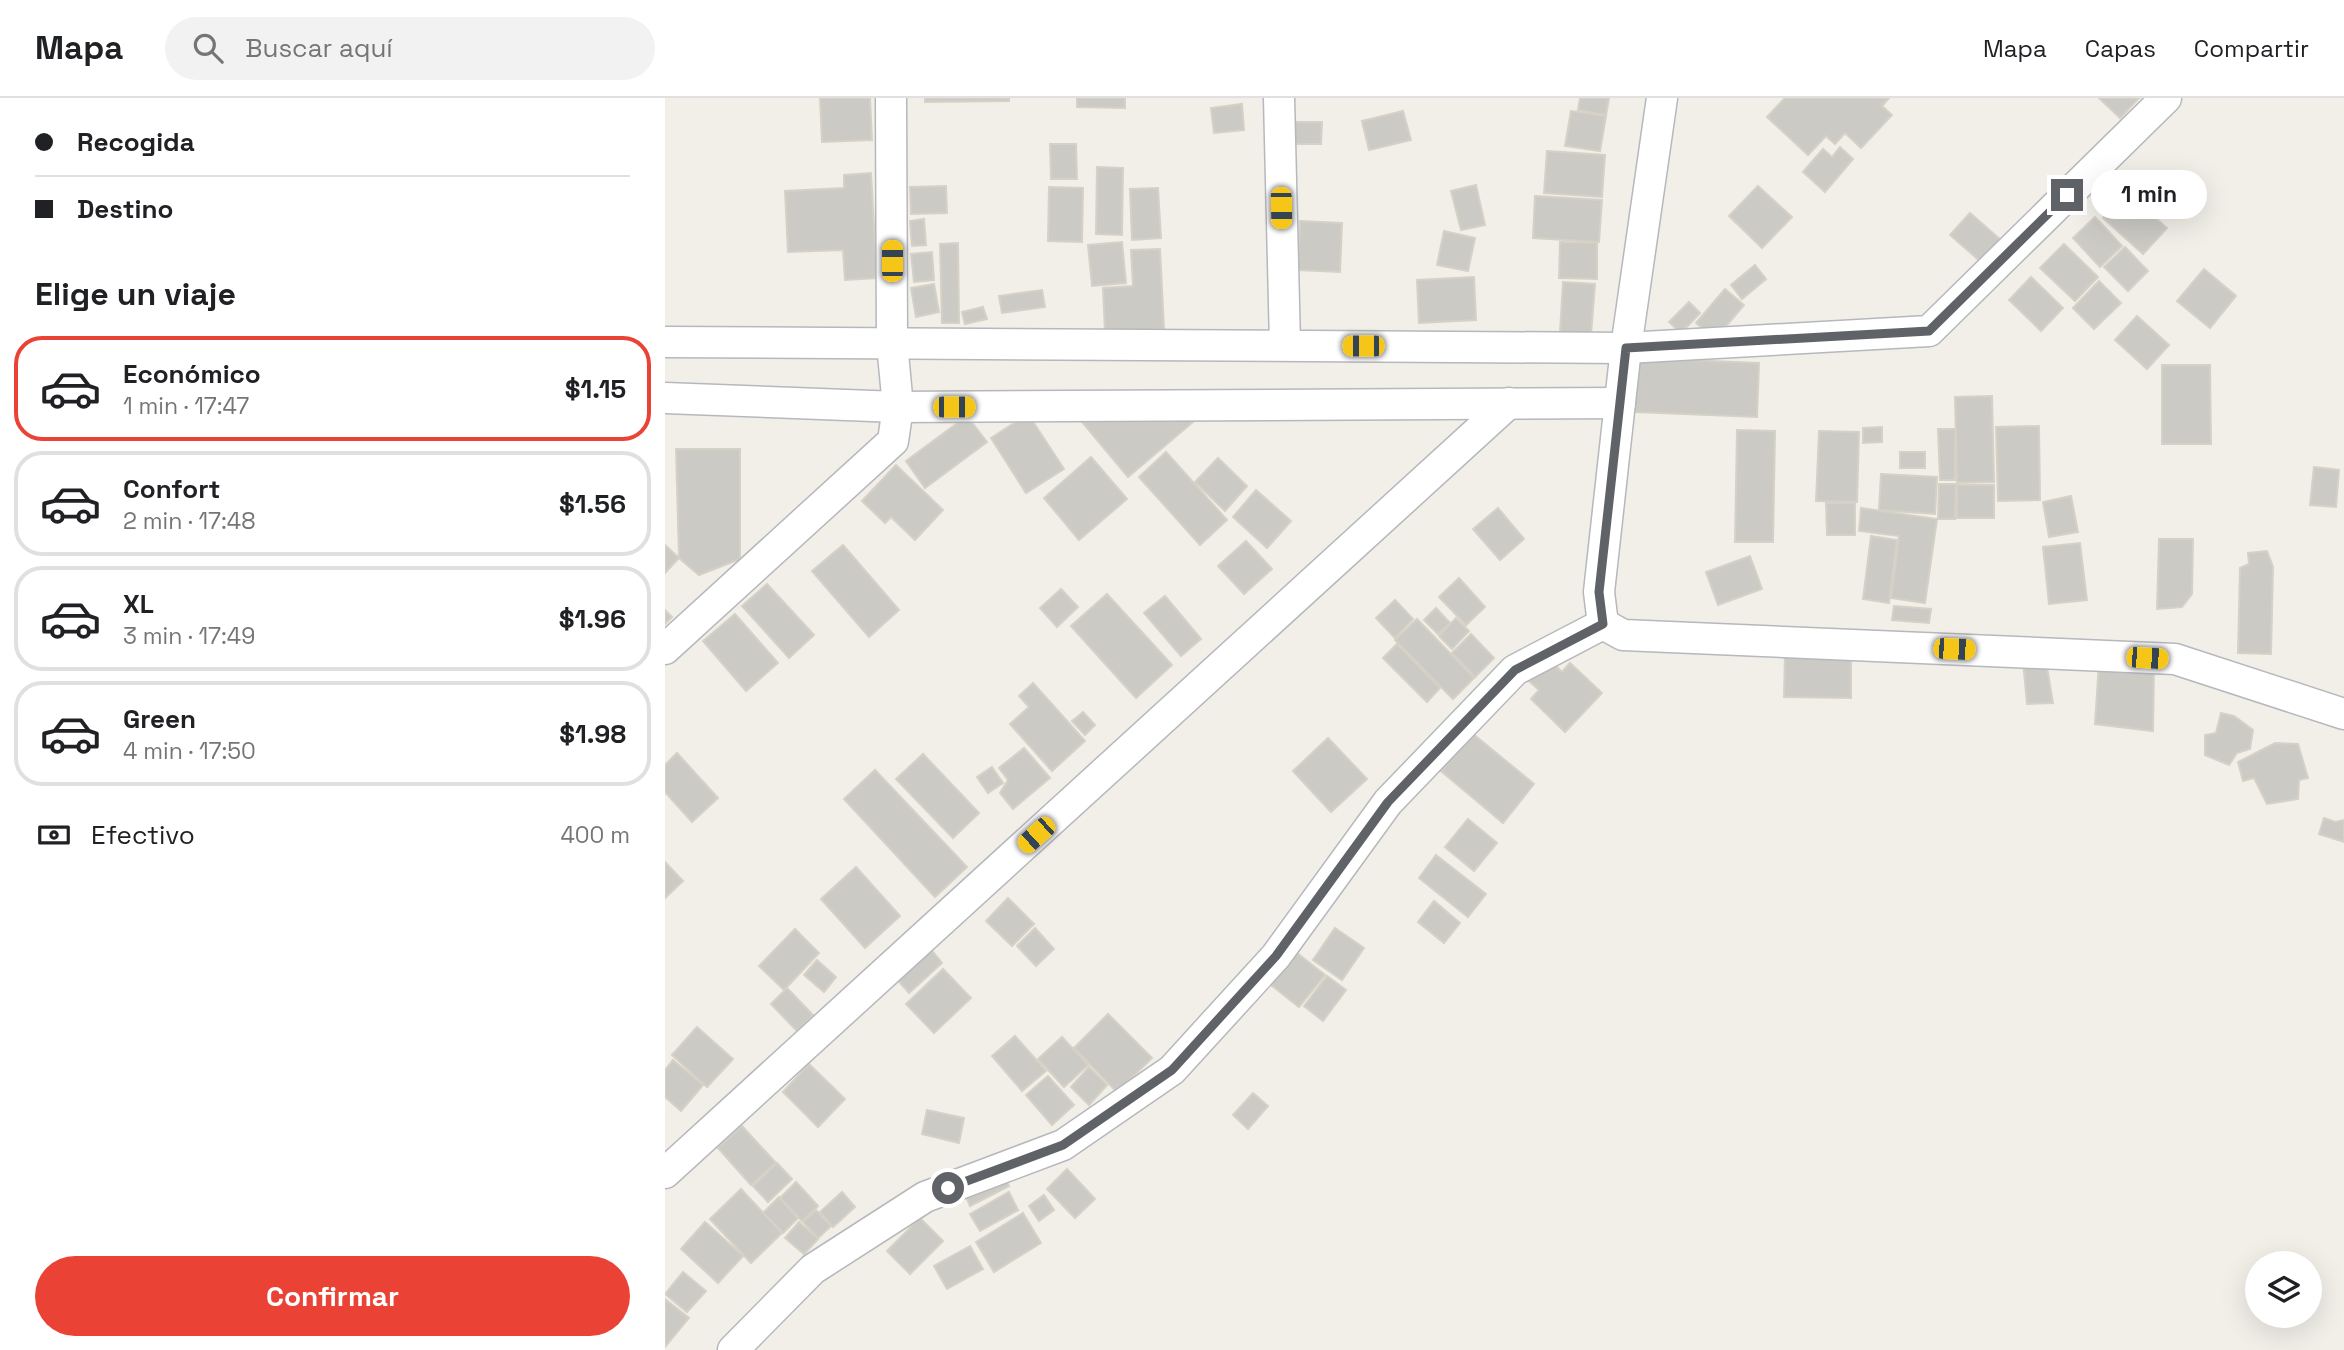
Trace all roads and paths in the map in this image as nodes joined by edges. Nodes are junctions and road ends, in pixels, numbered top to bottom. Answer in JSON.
{"nodes":[{"id":1,"x":891,"y":98,"type":"edge"},
{"id":2,"x":1279,"y":98,"type":"edge"},
{"id":3,"x":1662,"y":98,"type":"edge"},
{"id":4,"x":2166,"y":98,"type":"edge"},
{"id":5,"x":665,"y":342,"type":"edge"},
{"id":6,"x":892,"y":343,"type":"junction"},
{"id":7,"x":1285,"y":345,"type":"junction"},
{"id":8,"x":1626,"y":348,"type":"junction"},
{"id":9,"x":665,"y":398,"type":"edge"},
{"id":10,"x":1509,"y":403,"type":"junction"},
{"id":11,"x":1620,"y":403,"type":"junction"},
{"id":12,"x":898,"y":407,"type":"junction"},
{"id":13,"x":1603,"y":624,"type":"junction"},
{"id":14,"x":665,"y":649,"type":"edge"},
{"id":15,"x":2344,"y":714,"type":"edge"},
{"id":16,"x":665,"y":1173,"type":"edge"},
{"id":17,"x":733,"y":1350,"type":"edge"}],
"edges":[{"from":1,"to":6,"type":"street"},
{"from":2,"to":7,"type":"street"},
{"from":3,"to":8,"type":"street"},
{"from":4,"to":8,"type":"street"},
{"from":5,"to":6,"type":"street"},
{"from":6,"to":7,"type":"street"},
{"from":6,"to":12,"type":"street"},
{"from":7,"to":8,"type":"street"},
{"from":8,"to":11,"type":"street"},
{"from":9,"to":12,"type":"street"},
{"from":10,"to":11,"type":"street"},
{"from":10,"to":12,"type":"street"},
{"from":10,"to":16,"type":"street"},
{"from":11,"to":13,"type":"street"},
{"from":12,"to":14,"type":"street"},
{"from":13,"to":15,"type":"street"},
{"from":13,"to":17,"type":"street"}]}
